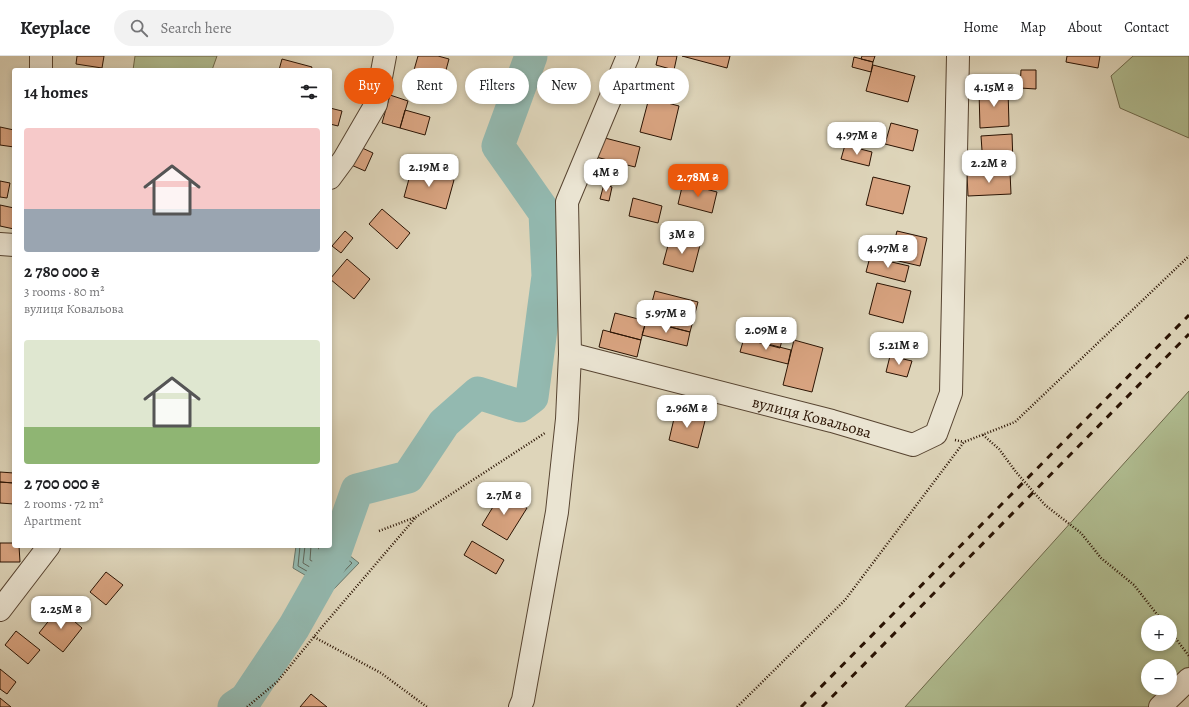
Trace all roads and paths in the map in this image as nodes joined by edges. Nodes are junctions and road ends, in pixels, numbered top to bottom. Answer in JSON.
{"nodes":[{"id":1,"x":41,"y":56,"type":"edge"},
{"id":2,"x":385,"y":56,"type":"edge"},
{"id":3,"x":628,"y":56,"type":"edge"},
{"id":4,"x":958,"y":56,"type":"edge"},
{"id":5,"x":41,"y":68,"type":"edge"},
{"id":6,"x":332,"y":175,"type":"edge"},
{"id":7,"x":0,"y":244,"type":"edge"},
{"id":8,"x":12,"y":246,"type":"edge"},
{"id":9,"x":1189,"y":256,"type":"edge"},
{"id":10,"x":570,"y":354,"type":"junction"},
{"id":11,"x":567,"y":419,"type":"junction"},
{"id":12,"x":983,"y":435,"type":"junction"},
{"id":13,"x":416,"y":517,"type":"junction"},
{"id":14,"x":379,"y":531,"type":"dead end"},
{"id":15,"x":47,"y":548,"type":"edge"},
{"id":16,"x":0,"y":610,"type":"edge"},
{"id":17,"x":1158,"y":615,"type":"edge"},
{"id":18,"x":314,"y":637,"type":"junction"},
{"id":19,"x":1177,"y":640,"type":"edge"},
{"id":20,"x":1189,"y":656,"type":"edge"},
{"id":21,"x":1189,"y":679,"type":"edge"},
{"id":22,"x":247,"y":707,"type":"edge"},
{"id":23,"x":427,"y":707,"type":"edge"},
{"id":24,"x":520,"y":707,"type":"edge"},
{"id":25,"x":737,"y":707,"type":"edge"},
{"id":26,"x":1160,"y":707,"type":"edge"}],
"edges":[{"from":1,"to":5,"type":"street"},
{"from":2,"to":6,"type":"street"},
{"from":3,"to":10,"type":"street"},
{"from":4,"to":10,"type":"street","name":"вулиця Ковальова"},
{"from":7,"to":8,"type":"street"},
{"from":9,"to":12,"type":"path"},
{"from":10,"to":11,"type":"street"},
{"from":11,"to":13,"type":"path"},
{"from":11,"to":24,"type":"street"},
{"from":12,"to":17,"type":"path"},
{"from":12,"to":25,"type":"path"},
{"from":13,"to":14,"type":"path"},
{"from":13,"to":18,"type":"path"},
{"from":15,"to":16,"type":"street"},
{"from":18,"to":22,"type":"path"},
{"from":18,"to":23,"type":"path"},
{"from":19,"to":20,"type":"path"},
{"from":21,"to":26,"type":"street"}]}
